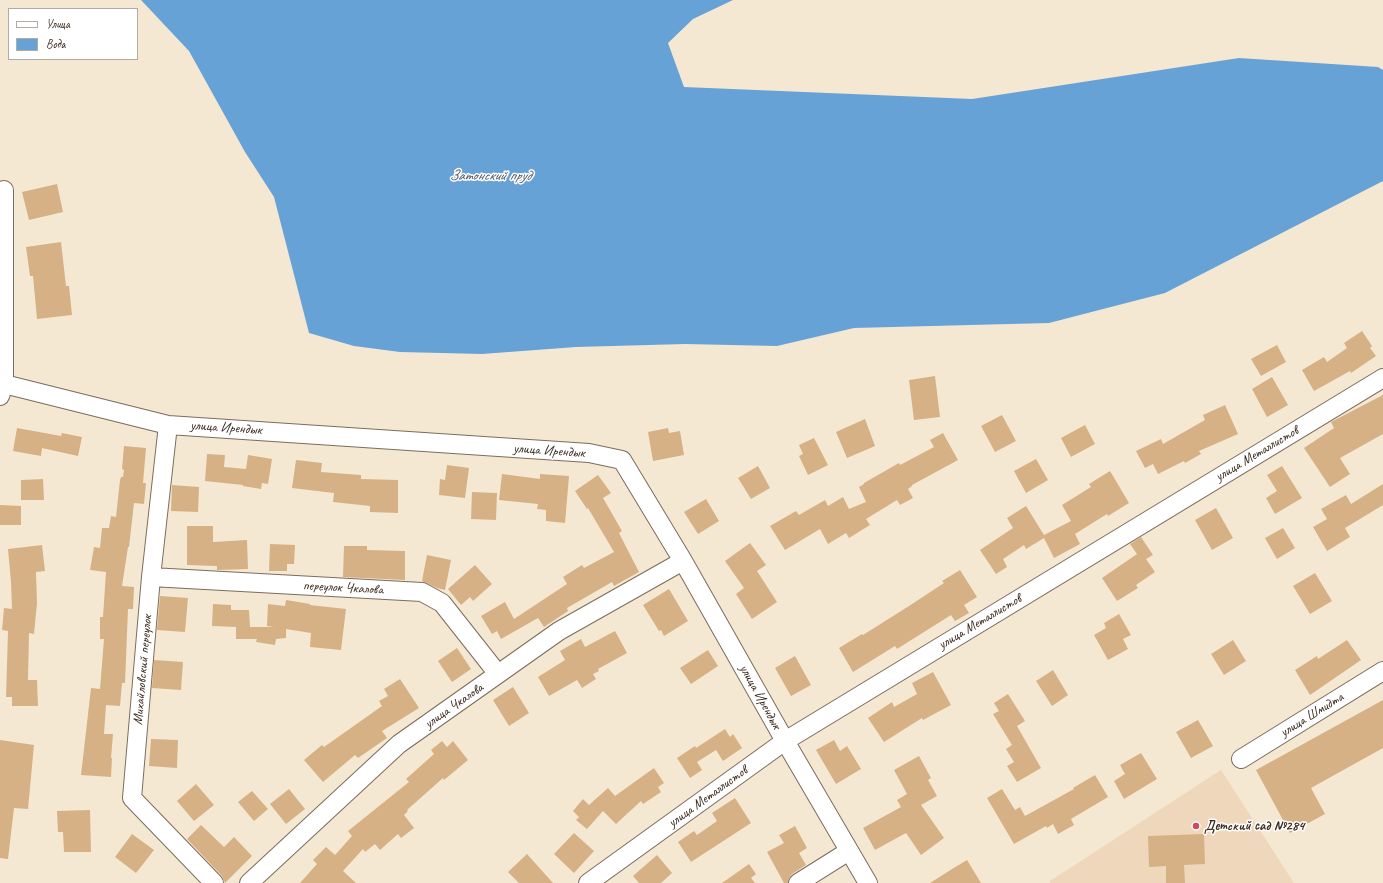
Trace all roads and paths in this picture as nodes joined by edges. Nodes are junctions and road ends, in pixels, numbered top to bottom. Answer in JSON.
{"nodes":[{"id":1,"x":4,"y":190,"type":"dead end"},
{"id":2,"x":1383,"y":378,"type":"edge"},
{"id":3,"x":2,"y":390,"type":"edge"},
{"id":4,"x":168,"y":425,"type":"junction"},
{"id":5,"x":683,"y":561,"type":"junction"},
{"id":6,"x":152,"y":578,"type":"junction"},
{"id":7,"x":1383,"y":671,"type":"edge"},
{"id":8,"x":498,"y":674,"type":"junction"},
{"id":9,"x":785,"y":741,"type":"junction"},
{"id":10,"x":1241,"y":759,"type":"dead end"},
{"id":11,"x":849,"y":851,"type":"junction"},
{"id":12,"x":214,"y":883,"type":"edge"},
{"id":13,"x":249,"y":883,"type":"edge"},
{"id":14,"x":588,"y":883,"type":"edge"},
{"id":15,"x":798,"y":883,"type":"edge"},
{"id":16,"x":868,"y":883,"type":"edge"}],
"edges":[{"from":1,"to":3,"type":"street"},
{"from":2,"to":9,"type":"street","name":"улица Металлистов"},
{"from":3,"to":4,"type":"street","name":"улица Ирендык"},
{"from":4,"to":5,"type":"street","name":"улица Ирендык"},
{"from":4,"to":6,"type":"street","name":"Михайловский переулок"},
{"from":5,"to":8,"type":"street","name":"улица Чкалова"},
{"from":5,"to":9,"type":"street","name":"улица Ирендык"},
{"from":6,"to":8,"type":"street","name":"переулок Чкалова"},
{"from":6,"to":12,"type":"street","name":"Михайловский переулок"},
{"from":7,"to":10,"type":"street","name":"улица Шмидта"},
{"from":8,"to":13,"type":"street","name":"улица Чкалова"},
{"from":9,"to":11,"type":"street","name":"улица Ирендык"},
{"from":9,"to":14,"type":"street","name":"улица Металлистов"},
{"from":11,"to":15,"type":"street"},
{"from":11,"to":16,"type":"street","name":"улица Ирендык"}]}
